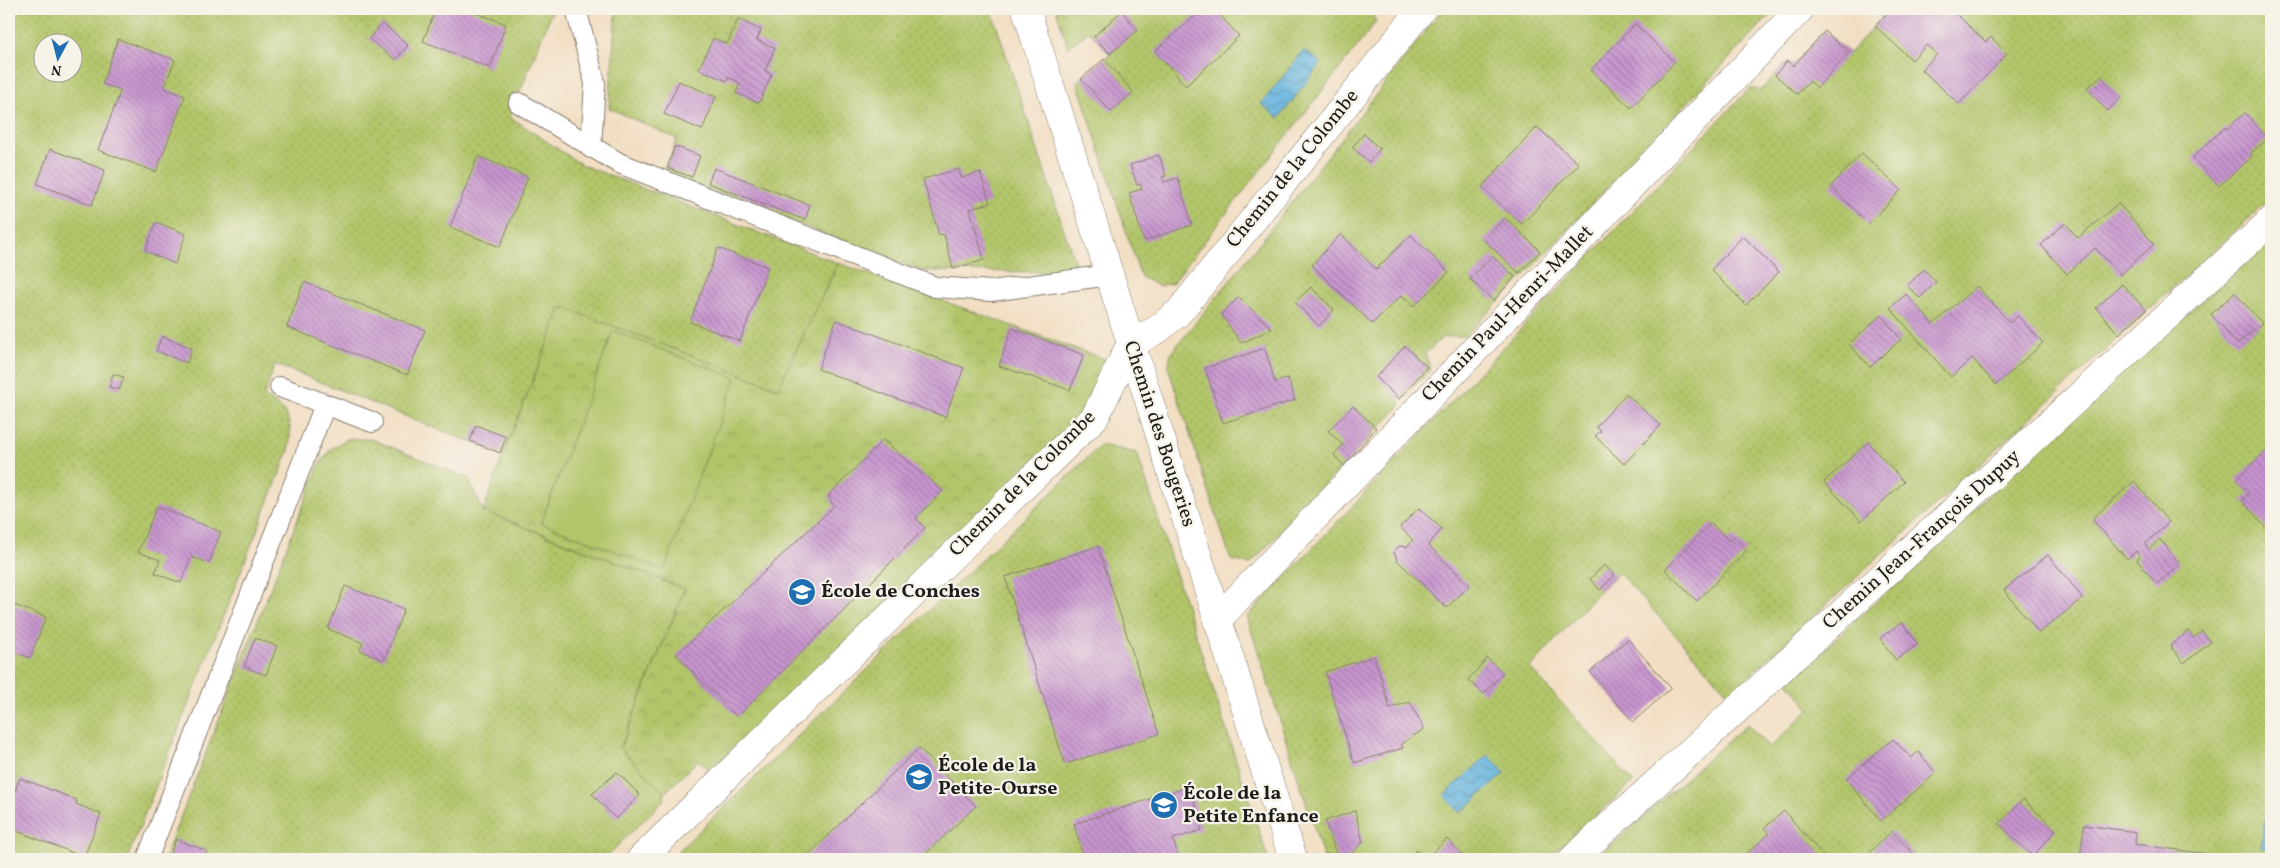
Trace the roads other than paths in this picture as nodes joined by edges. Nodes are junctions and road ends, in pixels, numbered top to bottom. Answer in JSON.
{"nodes":[{"id":1,"x":576,"y":9,"type":"edge"},
{"id":2,"x":1026,"y":9,"type":"edge"},
{"id":3,"x":1422,"y":9,"type":"edge"},
{"id":4,"x":1800,"y":9,"type":"edge"},
{"id":5,"x":519,"y":103,"type":"dead end"},
{"id":6,"x":591,"y":148,"type":"junction"},
{"id":7,"x":2271,"y":221,"type":"edge"},
{"id":8,"x":1110,"y":275,"type":"junction"},
{"id":9,"x":1130,"y":345,"type":"junction"},
{"id":10,"x":280,"y":387,"type":"dead end"},
{"id":11,"x":325,"y":405,"type":"junction"},
{"id":12,"x":372,"y":422,"type":"dead end"},
{"id":13,"x":1217,"y":620,"type":"junction"},
{"id":14,"x":147,"y":859,"type":"edge"},
{"id":15,"x":641,"y":859,"type":"edge"},
{"id":16,"x":1293,"y":859,"type":"edge"},
{"id":17,"x":1574,"y":859,"type":"edge"}],
"edges":[{"from":1,"to":6,"type":"lane"},
{"from":2,"to":8,"type":"street","name":"Chemin des Bougeries"},
{"from":3,"to":9,"type":"street","name":"Chemin de la Colombe"},
{"from":4,"to":13,"type":"street","name":"Chemin Paul-Henri-Mallet"},
{"from":5,"to":6,"type":"lane"},
{"from":6,"to":8,"type":"lane"},
{"from":7,"to":17,"type":"street","name":"Chemin Jean-François Dupuy"},
{"from":8,"to":9,"type":"street","name":"Chemin des Bougeries"},
{"from":9,"to":13,"type":"street","name":"Chemin des Bougeries"},
{"from":9,"to":15,"type":"street","name":"Chemin de la Colombe"},
{"from":10,"to":11,"type":"lane"},
{"from":11,"to":12,"type":"lane"},
{"from":11,"to":14,"type":"lane"},
{"from":13,"to":16,"type":"street","name":"Chemin des Bougeries"}]}
